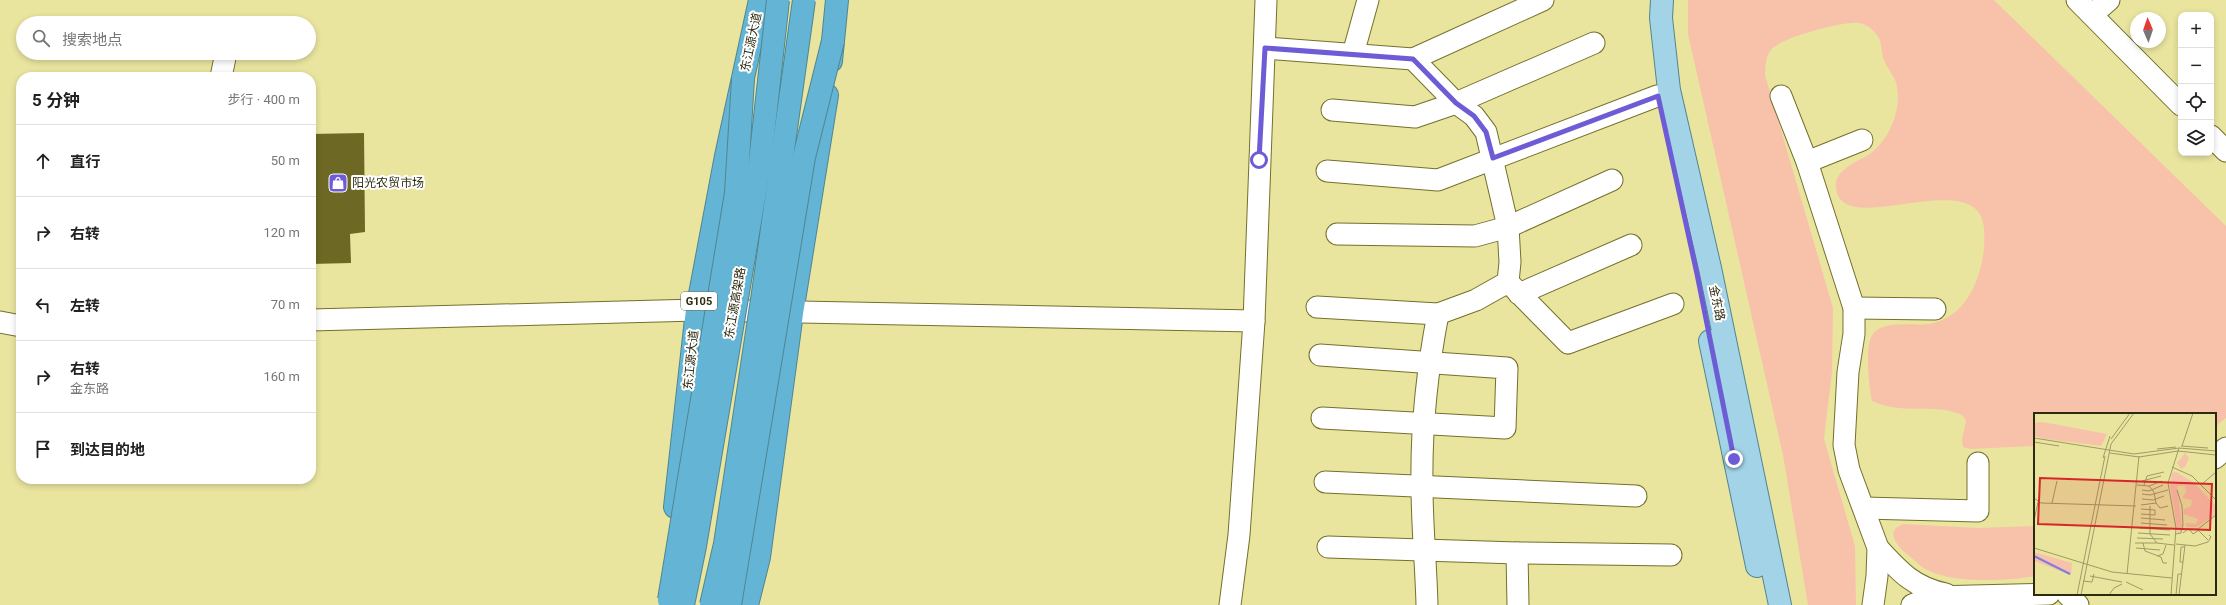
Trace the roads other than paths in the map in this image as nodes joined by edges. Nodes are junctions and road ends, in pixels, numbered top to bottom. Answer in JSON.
{"nodes":[{"id":1,"x":760,"y":0,"type":"edge"},
{"id":2,"x":778,"y":0,"type":"edge"},
{"id":3,"x":804,"y":0,"type":"edge"},
{"id":4,"x":838,"y":0,"type":"edge"},
{"id":5,"x":1266,"y":0,"type":"edge"},
{"id":6,"x":1368,"y":0,"type":"edge"},
{"id":7,"x":1543,"y":0,"type":"edge"},
{"id":8,"x":1649,"y":0,"type":"edge"},
{"id":9,"x":1662,"y":0,"type":"edge"},
{"id":10,"x":2077,"y":0,"type":"edge"},
{"id":11,"x":2109,"y":0,"type":"edge"},
{"id":12,"x":2093,"y":14,"type":"junction"},
{"id":13,"x":833,"y":42,"type":"junction"},
{"id":14,"x":1594,"y":43,"type":"dead end"},
{"id":15,"x":1265,"y":48,"type":"junction"},
{"id":16,"x":1353,"y":54,"type":"junction"},
{"id":17,"x":1413,"y":59,"type":"junction"},
{"id":18,"x":225,"y":60,"type":"edge"},
{"id":19,"x":222,"y":72,"type":"edge"},
{"id":20,"x":743,"y":79,"type":"junction"},
{"id":21,"x":1658,"y":96,"type":"junction"},
{"id":22,"x":1781,"y":96,"type":"dead end"},
{"id":23,"x":2178,"y":102,"type":"edge"},
{"id":24,"x":1456,"y":103,"type":"junction"},
{"id":25,"x":1332,"y":110,"type":"dead end"},
{"id":26,"x":2214,"y":139,"type":"edge"},
{"id":27,"x":1862,"y":140,"type":"dead end"},
{"id":28,"x":2226,"y":151,"type":"edge"},
{"id":29,"x":1493,"y":158,"type":"junction"},
{"id":30,"x":1807,"y":162,"type":"junction"},
{"id":31,"x":1327,"y":171,"type":"dead end"},
{"id":32,"x":1612,"y":180,"type":"dead end"},
{"id":33,"x":1508,"y":227,"type":"junction"},
{"id":34,"x":1337,"y":234,"type":"dead end"},
{"id":35,"x":1631,"y":245,"type":"dead end"},
{"id":36,"x":1514,"y":288,"type":"junction"},
{"id":37,"x":1673,"y":304,"type":"dead end"},
{"id":38,"x":1317,"y":307,"type":"dead end"},
{"id":39,"x":1854,"y":308,"type":"junction"},
{"id":40,"x":1935,"y":308,"type":"dead end"},
{"id":41,"x":697,"y":310,"type":"junction"},
{"id":42,"x":792,"y":313,"type":"junction"},
{"id":43,"x":1438,"y":314,"type":"junction"},
{"id":44,"x":316,"y":320,"type":"edge"},
{"id":45,"x":1254,"y":321,"type":"junction"},
{"id":46,"x":0,"y":322,"type":"edge"},
{"id":47,"x":16,"y":325,"type":"edge"},
{"id":48,"x":1320,"y":355,"type":"dead end"},
{"id":49,"x":1429,"y":362,"type":"junction"},
{"id":50,"x":1322,"y":418,"type":"dead end"},
{"id":51,"x":1423,"y":424,"type":"junction"},
{"id":52,"x":2226,"y":448,"type":"edge"},
{"id":53,"x":2216,"y":457,"type":"edge"},
{"id":54,"x":1978,"y":463,"type":"dead end"},
{"id":55,"x":1325,"y":482,"type":"dead end"},
{"id":56,"x":1422,"y":487,"type":"junction"},
{"id":57,"x":1636,"y":496,"type":"dead end"},
{"id":58,"x":1864,"y":508,"type":"junction"},
{"id":59,"x":1328,"y":547,"type":"dead end"},
{"id":60,"x":1878,"y":548,"type":"junction"},
{"id":61,"x":1426,"y":550,"type":"junction"},
{"id":62,"x":1517,"y":553,"type":"junction"},
{"id":63,"x":1671,"y":555,"type":"dead end"},
{"id":64,"x":2034,"y":595,"type":"edge"},
{"id":65,"x":2068,"y":595,"type":"edge"},
{"id":66,"x":1956,"y":600,"type":"edge"},
{"id":67,"x":659,"y":605,"type":"edge"},
{"id":68,"x":668,"y":605,"type":"edge"},
{"id":69,"x":682,"y":605,"type":"edge"},
{"id":70,"x":712,"y":605,"type":"edge"},
{"id":71,"x":730,"y":605,"type":"edge"},
{"id":72,"x":747,"y":605,"type":"edge"},
{"id":73,"x":1230,"y":605,"type":"edge"},
{"id":74,"x":1427,"y":605,"type":"edge"},
{"id":75,"x":1518,"y":605,"type":"edge"},
{"id":76,"x":1765,"y":605,"type":"edge"},
{"id":77,"x":1780,"y":605,"type":"edge"},
{"id":78,"x":1873,"y":605,"type":"edge"},
{"id":79,"x":1912,"y":605,"type":"edge"},
{"id":80,"x":2078,"y":605,"type":"edge"}],
"edges":[{"from":1,"to":20,"type":"highway","name":"东江源大道","number":"G105"},
{"from":2,"to":69,"type":"highway","name":"东江源高架路","bridge":true},
{"from":3,"to":70,"type":"highway","bridge":true},
{"from":4,"to":13,"type":"highway"},
{"from":5,"to":15,"type":"street"},
{"from":6,"to":16,"type":"street"},
{"from":7,"to":17,"type":"street"},
{"from":8,"to":21,"type":"main road","name":"金东路"},
{"from":9,"to":77,"type":"main road","name":"金东路"},
{"from":10,"to":12,"type":"street"},
{"from":11,"to":12,"type":"street"},
{"from":12,"to":23,"type":"street"},
{"from":13,"to":42,"type":"highway"},
{"from":13,"to":71,"type":"highway","bridge":true},
{"from":14,"to":24,"type":"street"},
{"from":15,"to":16,"type":"street"},
{"from":15,"to":45,"type":"street"},
{"from":16,"to":17,"type":"street"},
{"from":17,"to":24,"type":"street"},
{"from":18,"to":19,"type":"street"},
{"from":20,"to":41,"type":"highway","name":"东江源大道","number":"G105"},
{"from":20,"to":68,"type":"highway","bridge":true},
{"from":21,"to":29,"type":"street"},
{"from":21,"to":76,"type":"main road","name":"金东路"},
{"from":22,"to":30,"type":"street"},
{"from":24,"to":25,"type":"street"},
{"from":24,"to":29,"type":"street"},
{"from":26,"to":28,"type":"street"},
{"from":27,"to":30,"type":"street"},
{"from":29,"to":31,"type":"street"},
{"from":29,"to":33,"type":"street"},
{"from":30,"to":39,"type":"street"},
{"from":32,"to":33,"type":"street"},
{"from":33,"to":34,"type":"street"},
{"from":33,"to":36,"type":"street"},
{"from":35,"to":36,"type":"street"},
{"from":36,"to":37,"type":"street"},
{"from":36,"to":43,"type":"street"},
{"from":38,"to":43,"type":"street"},
{"from":39,"to":40,"type":"street"},
{"from":39,"to":58,"type":"street"},
{"from":41,"to":42,"type":"street"},
{"from":41,"to":44,"type":"street"},
{"from":41,"to":67,"type":"highway","name":"东江源大道","number":"G105"},
{"from":42,"to":45,"type":"street"},
{"from":42,"to":72,"type":"highway"},
{"from":43,"to":49,"type":"street"},
{"from":45,"to":73,"type":"street"},
{"from":46,"to":47,"type":"street"},
{"from":48,"to":49,"type":"street"},
{"from":49,"to":51,"type":"street"},
{"from":49,"to":51,"type":"street"},
{"from":50,"to":51,"type":"street"},
{"from":51,"to":56,"type":"street"},
{"from":52,"to":53,"type":"street"},
{"from":54,"to":58,"type":"street"},
{"from":55,"to":56,"type":"street"},
{"from":56,"to":57,"type":"street"},
{"from":56,"to":61,"type":"street"},
{"from":58,"to":60,"type":"street"},
{"from":59,"to":61,"type":"street"},
{"from":60,"to":66,"type":"street"},
{"from":60,"to":78,"type":"street"},
{"from":61,"to":62,"type":"street"},
{"from":61,"to":74,"type":"street"},
{"from":62,"to":63,"type":"street"},
{"from":62,"to":75,"type":"street"},
{"from":64,"to":66,"type":"street"},
{"from":65,"to":80,"type":"street"},
{"from":66,"to":79,"type":"street"}]}
